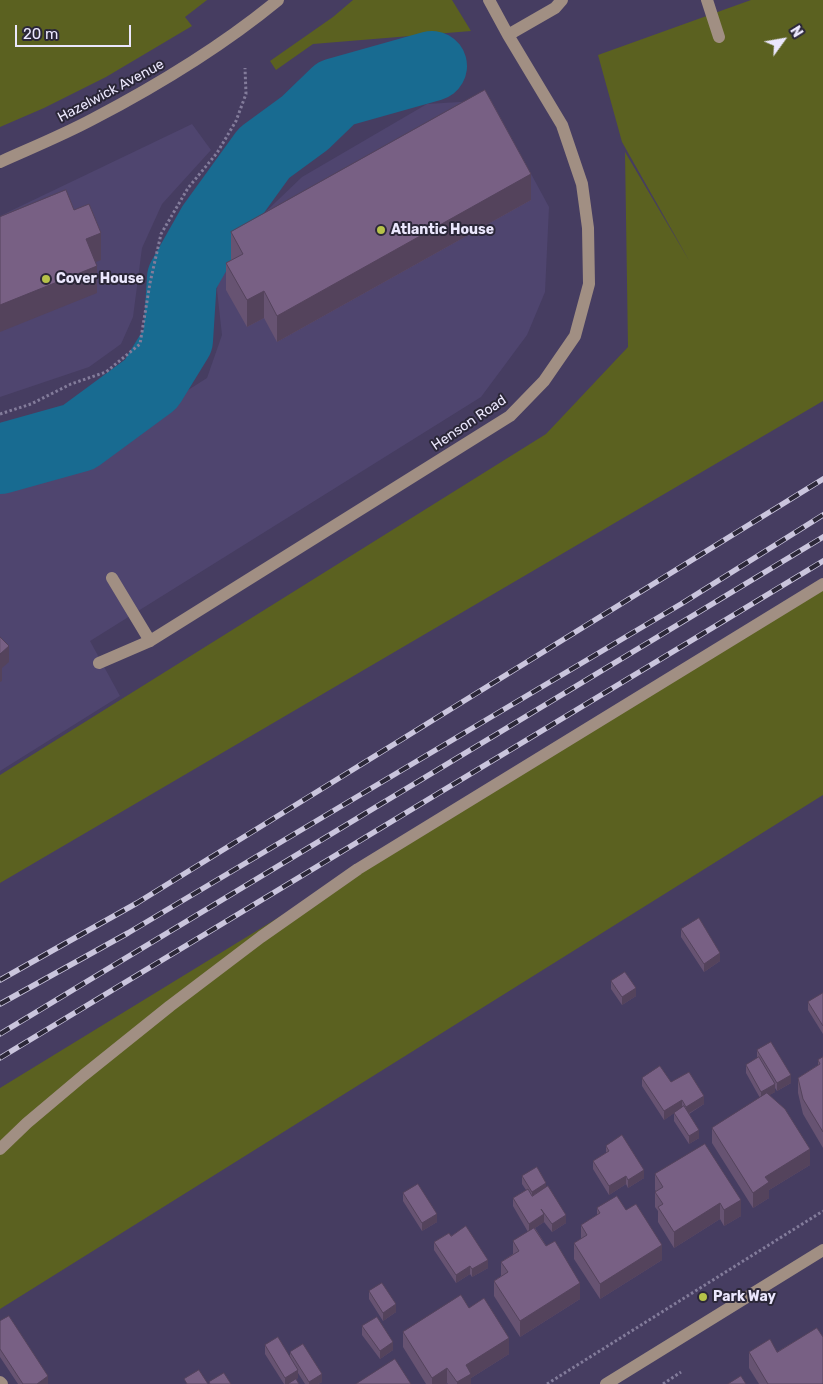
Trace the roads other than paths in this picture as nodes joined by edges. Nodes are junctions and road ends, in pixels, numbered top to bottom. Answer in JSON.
{"nodes":[{"id":1,"x":278,"y":0,"type":"edge"},
{"id":2,"x":489,"y":0,"type":"edge"},
{"id":3,"x":562,"y":0,"type":"edge"},
{"id":4,"x":708,"y":0,"type":"edge"},
{"id":5,"x":508,"y":36,"type":"junction"},
{"id":6,"x":719,"y":37,"type":"dead end"},
{"id":7,"x":0,"y":162,"type":"edge"},
{"id":8,"x":112,"y":578,"type":"dead end"},
{"id":9,"x":823,"y":584,"type":"edge"},
{"id":10,"x":150,"y":641,"type":"junction"},
{"id":11,"x":99,"y":663,"type":"dead end"},
{"id":12,"x":0,"y":1149,"type":"edge"},
{"id":13,"x":823,"y":1250,"type":"edge"},
{"id":14,"x":606,"y":1384,"type":"edge"}],
"edges":[{"from":1,"to":7,"type":"street","name":"Hazelwick Avenue"},
{"from":2,"to":5,"type":"street","name":"Henson Road"},
{"from":3,"to":5,"type":"street"},
{"from":4,"to":6,"type":"street"},
{"from":5,"to":10,"type":"street","name":"Henson Road"},
{"from":8,"to":10,"type":"street"},
{"from":9,"to":12,"type":"street"},
{"from":10,"to":11,"type":"street","name":"Henson Road"},
{"from":13,"to":14,"type":"street"}]}
